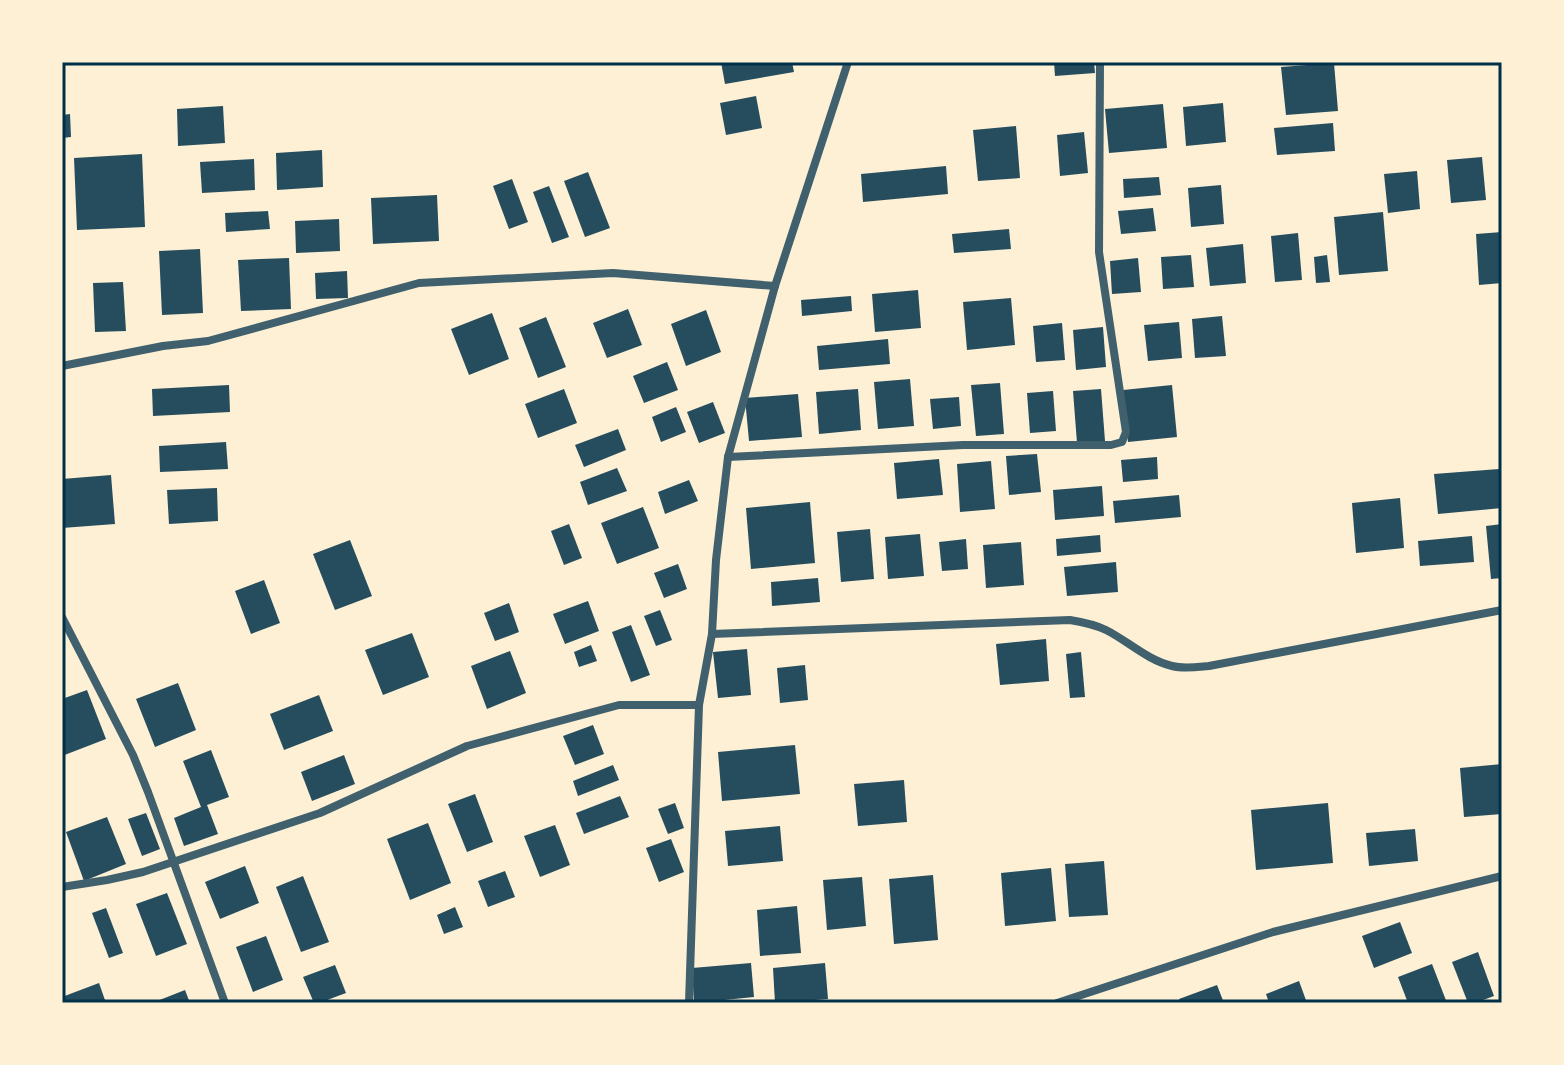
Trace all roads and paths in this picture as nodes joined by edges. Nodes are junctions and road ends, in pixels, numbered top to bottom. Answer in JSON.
{"nodes":[{"id":1,"x":848,"y":62,"type":"edge"},
{"id":2,"x":1100,"y":62,"type":"edge"},
{"id":3,"x":775,"y":286,"type":"junction"},
{"id":4,"x":62,"y":366,"type":"edge"},
{"id":5,"x":728,"y":457,"type":"junction"},
{"id":6,"x":1502,"y":610,"type":"edge"},
{"id":7,"x":62,"y":617,"type":"edge"},
{"id":8,"x":712,"y":634,"type":"junction"},
{"id":9,"x":699,"y":705,"type":"junction"},
{"id":10,"x":173,"y":861,"type":"junction"},
{"id":11,"x":1502,"y":876,"type":"edge"},
{"id":12,"x":62,"y":887,"type":"edge"},
{"id":13,"x":225,"y":1003,"type":"edge"},
{"id":14,"x":689,"y":1003,"type":"edge"},
{"id":15,"x":1057,"y":1003,"type":"edge"}],
"edges":[{"from":1,"to":3,"type":"street"},
{"from":2,"to":5,"type":"street"},
{"from":3,"to":4,"type":"street"},
{"from":3,"to":5,"type":"street"},
{"from":5,"to":8,"type":"street"},
{"from":6,"to":8,"type":"street"},
{"from":7,"to":10,"type":"street"},
{"from":8,"to":9,"type":"street"},
{"from":9,"to":10,"type":"street"},
{"from":9,"to":14,"type":"street"},
{"from":10,"to":12,"type":"street"},
{"from":10,"to":13,"type":"street"},
{"from":11,"to":15,"type":"street"}]}
